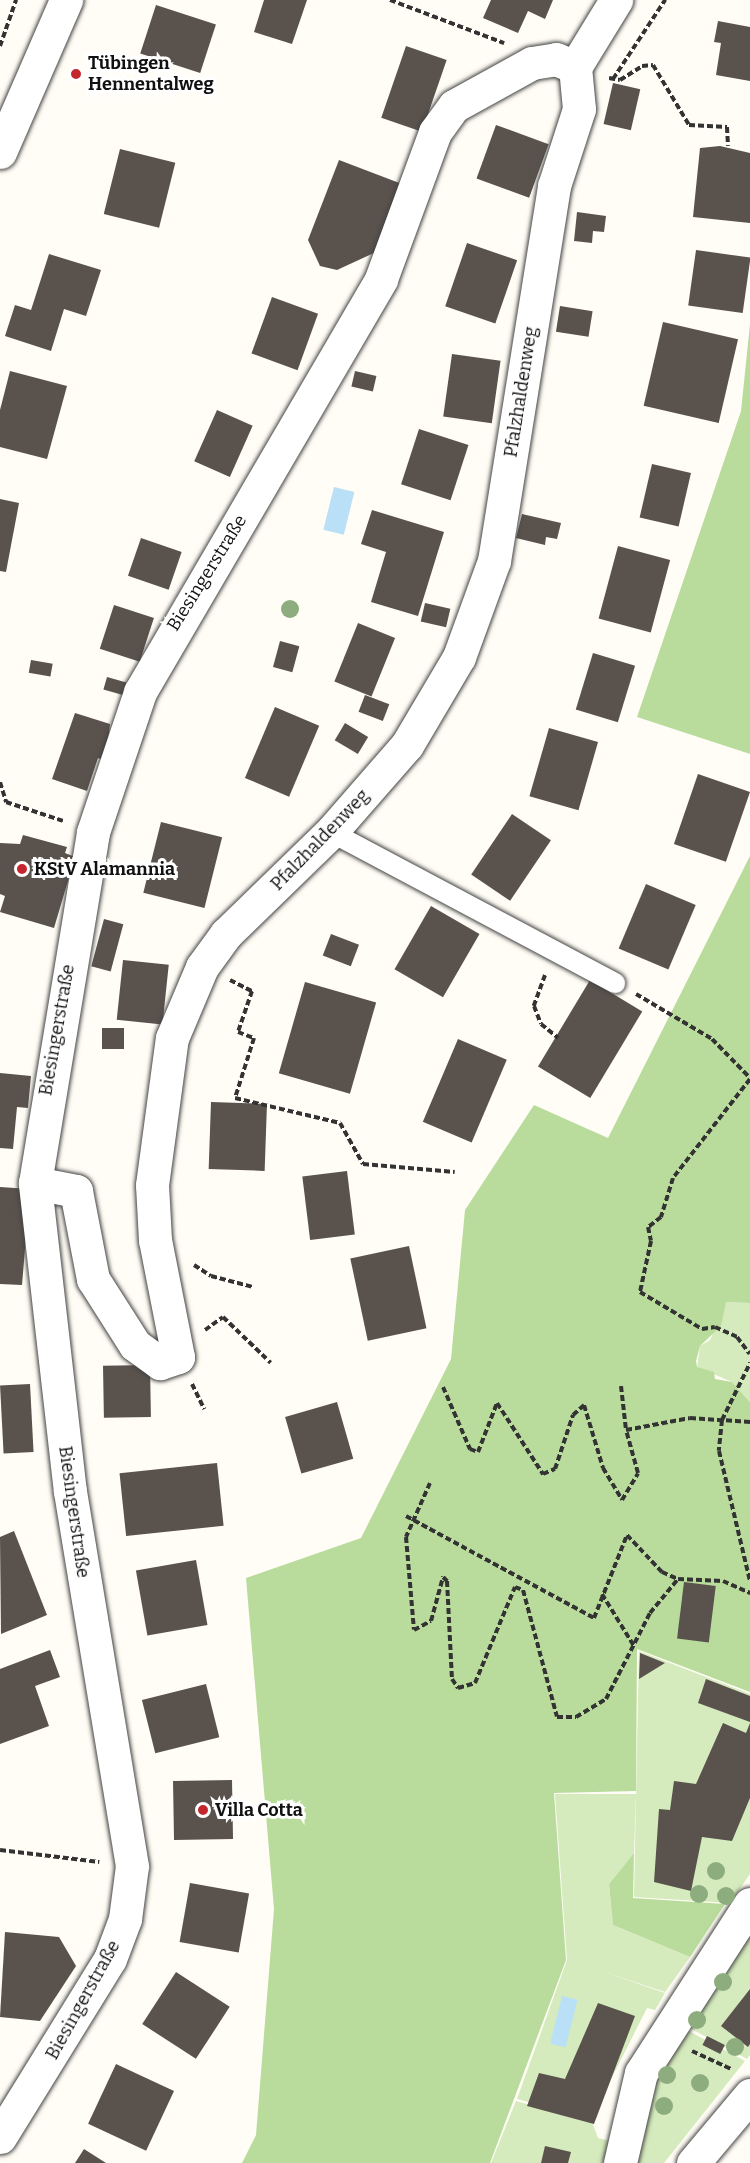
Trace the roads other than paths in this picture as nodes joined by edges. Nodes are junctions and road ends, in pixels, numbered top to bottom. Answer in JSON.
{"nodes":[{"id":1,"x":66,"y":0,"type":"edge"},
{"id":2,"x":616,"y":0,"type":"edge"},
{"id":3,"x":575,"y":68,"type":"junction"},
{"id":4,"x":0,"y":152,"type":"edge"},
{"id":5,"x":331,"y":832,"type":"junction"},
{"id":6,"x":615,"y":983,"type":"road end"},
{"id":7,"x":35,"y":1183,"type":"junction"},
{"id":8,"x":750,"y":1904,"type":"edge"},
{"id":9,"x":743,"y":2083,"type":"edge"},
{"id":10,"x":0,"y":2137,"type":"edge"},
{"id":11,"x":620,"y":2163,"type":"edge"},
{"id":12,"x":693,"y":2163,"type":"edge"}],
"edges":[{"from":1,"to":4,"type":"street"},
{"from":2,"to":3,"type":"street"},
{"from":3,"to":5,"type":"street","name":"Pfalzhaldenweg"},
{"from":3,"to":7,"type":"street","name":"Biesingerstraße"},
{"from":5,"to":6,"type":"lane"},
{"from":5,"to":7,"type":"street","name":"Pfalzhaldenweg"},
{"from":7,"to":10,"type":"street","name":"Biesingerstraße"},
{"from":8,"to":11,"type":"street"},
{"from":9,"to":12,"type":"street"}]}
